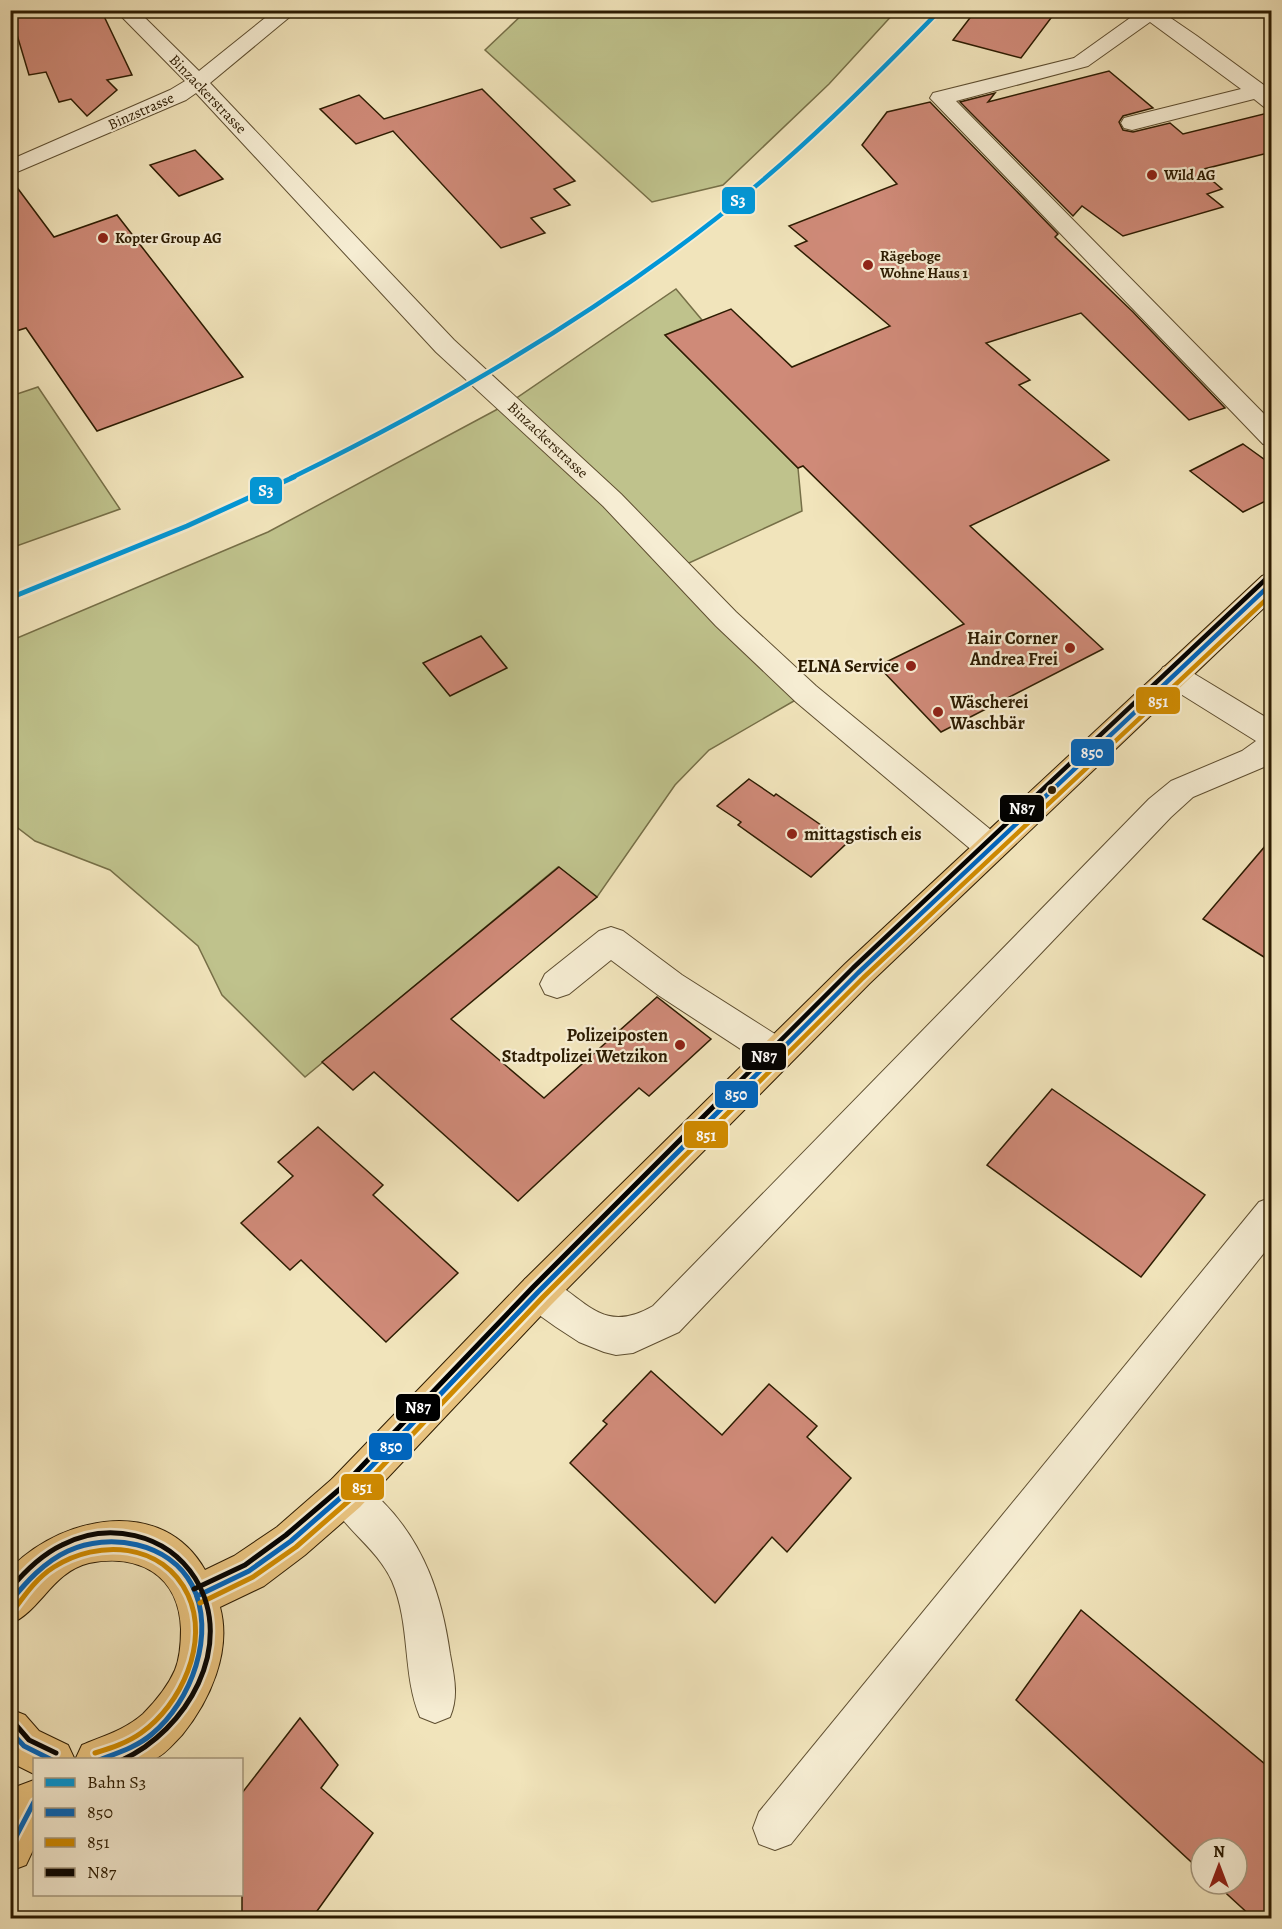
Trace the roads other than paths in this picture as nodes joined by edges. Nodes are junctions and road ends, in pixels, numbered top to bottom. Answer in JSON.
{"nodes":[{"id":1,"x":125,"y":10,"type":"edge"},
{"id":2,"x":288,"y":10,"type":"edge"},
{"id":3,"x":1146,"y":12,"type":"edge"},
{"id":4,"x":198,"y":82,"type":"junction"},
{"id":5,"x":1265,"y":97,"type":"edge"},
{"id":6,"x":1132,"y":123,"type":"dead end"},
{"id":7,"x":10,"y":168,"type":"edge"},
{"id":8,"x":1272,"y":438,"type":"edge"},
{"id":9,"x":1272,"y":583,"type":"edge"},
{"id":10,"x":1173,"y":675,"type":"junction"},
{"id":11,"x":1272,"y":736,"type":"edge"},
{"id":12,"x":1272,"y":745,"type":"edge"},
{"id":13,"x":991,"y":848,"type":"junction"},
{"id":14,"x":557,"y":984,"type":"dead end"},
{"id":15,"x":777,"y":1054,"type":"junction"},
{"id":16,"x":1272,"y":1214,"type":"edge"},
{"id":17,"x":538,"y":1292,"type":"junction"},
{"id":18,"x":346,"y":1493,"type":"junction"},
{"id":19,"x":14,"y":1587,"type":"edge"},
{"id":20,"x":197,"y":1596,"type":"junction"},
{"id":21,"x":435,"y":1702,"type":"dead end"},
{"id":22,"x":10,"y":1730,"type":"edge"},
{"id":23,"x":49,"y":1758,"type":"edge"},
{"id":24,"x":104,"y":1758,"type":"edge"},
{"id":25,"x":33,"y":1804,"type":"edge"},
{"id":26,"x":775,"y":1828,"type":"dead end"},
{"id":27,"x":10,"y":1849,"type":"edge"}],
"edges":[{"from":1,"to":4,"type":"street","name":"Binzackerstrasse"},
{"from":2,"to":4,"type":"street","name":"Binzstrasse"},
{"from":3,"to":5,"type":"street"},
{"from":3,"to":8,"type":"street"},
{"from":4,"to":7,"type":"street","name":"Binzstrasse"},
{"from":4,"to":13,"type":"street","name":"Binzackerstrasse"},
{"from":5,"to":6,"type":"street"},
{"from":9,"to":10,"type":"main road"},
{"from":10,"to":11,"type":"street"},
{"from":10,"to":13,"type":"main road"},
{"from":12,"to":17,"type":"street"},
{"from":13,"to":15,"type":"main road"},
{"from":14,"to":15,"type":"street"},
{"from":15,"to":17,"type":"main road"},
{"from":16,"to":26,"type":"street"},
{"from":17,"to":18,"type":"main road"},
{"from":18,"to":20,"type":"main road"},
{"from":18,"to":21,"type":"street"},
{"from":19,"to":20,"type":"main road"},
{"from":20,"to":24,"type":"main road"},
{"from":22,"to":23,"type":"main road"},
{"from":25,"to":27,"type":"main road"}]}
